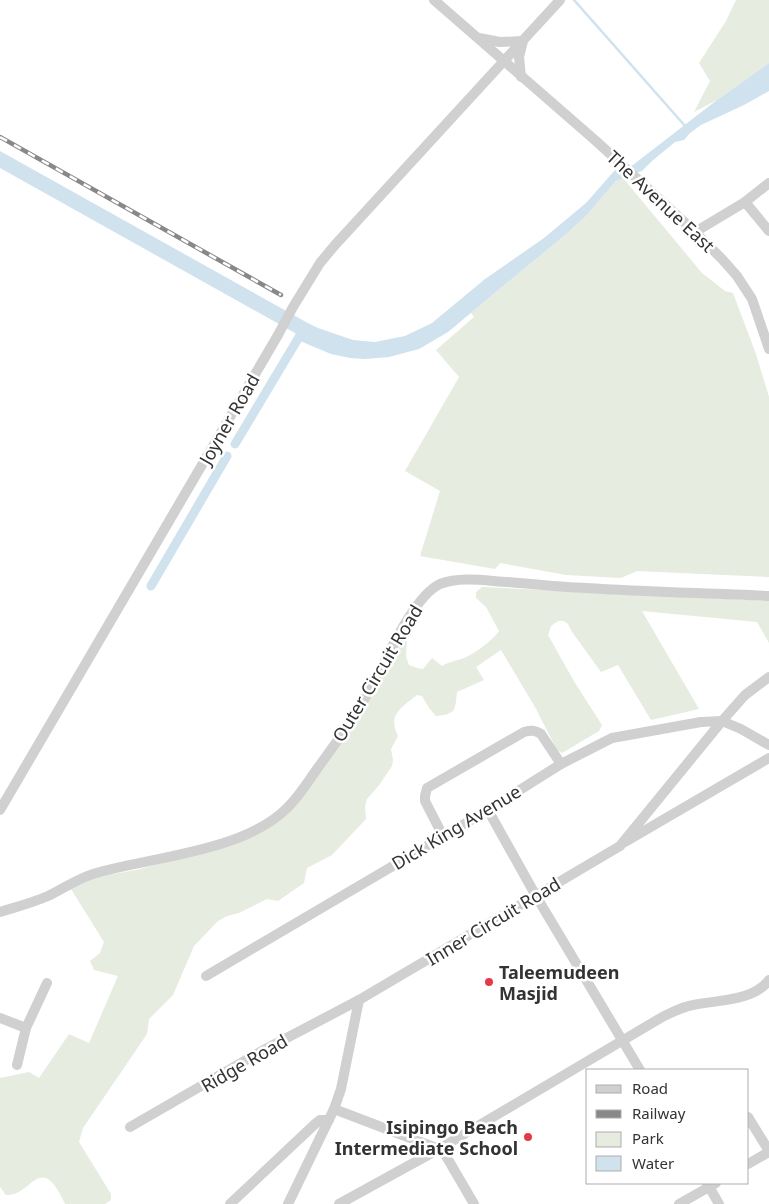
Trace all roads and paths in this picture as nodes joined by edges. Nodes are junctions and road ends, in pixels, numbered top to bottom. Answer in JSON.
{"nodes":[{"id":1,"x":434,"y":0,"type":"edge"},
{"id":2,"x":560,"y":1,"type":"edge"},
{"id":3,"x":476,"y":37,"type":"junction"},
{"id":4,"x":523,"y":41,"type":"junction"},
{"id":5,"x":504,"y":62,"type":"junction"},
{"id":6,"x":521,"y":77,"type":"junction"},
{"id":7,"x":769,"y":183,"type":"edge"},
{"id":8,"x":745,"y":202,"type":"junction"},
{"id":9,"x":769,"y":231,"type":"edge"},
{"id":10,"x":695,"y":232,"type":"junction"},
{"id":11,"x":769,"y":349,"type":"edge"},
{"id":12,"x":769,"y":596,"type":"edge"},
{"id":13,"x":769,"y":677,"type":"edge"},
{"id":14,"x":722,"y":721,"type":"junction"},
{"id":15,"x":769,"y":745,"type":"edge"},
{"id":16,"x":769,"y":758,"type":"edge"},
{"id":17,"x":561,"y":764,"type":"junction"},
{"id":18,"x":0,"y":810,"type":"edge"},
{"id":19,"x":488,"y":810,"type":"junction"},
{"id":20,"x":443,"y":836,"type":"junction"},
{"id":21,"x":620,"y":846,"type":"junction"},
{"id":22,"x":536,"y":896,"type":"junction"},
{"id":23,"x":0,"y":912,"type":"edge"},
{"id":24,"x":206,"y":976,"type":"dead end"},
{"id":25,"x":769,"y":980,"type":"edge"},
{"id":26,"x":48,"y":983,"type":"dead end"},
{"id":27,"x":359,"y":1000,"type":"junction"},
{"id":28,"x":0,"y":1018,"type":"edge"},
{"id":29,"x":26,"y":1028,"type":"junction"},
{"id":30,"x":623,"y":1041,"type":"junction"},
{"id":31,"x":18,"y":1065,"type":"dead end"},
{"id":32,"x":639,"y":1069,"type":"edge"},
{"id":33,"x":334,"y":1109,"type":"junction"},
{"id":34,"x":749,"y":1119,"type":"edge"},
{"id":35,"x":329,"y":1120,"type":"junction"},
{"id":36,"x":130,"y":1127,"type":"dead end"},
{"id":37,"x":439,"y":1149,"type":"junction"},
{"id":38,"x":769,"y":1152,"type":"edge"},
{"id":39,"x":749,"y":1163,"type":"edge"},
{"id":40,"x":711,"y":1184,"type":"edge"},
{"id":41,"x":230,"y":1204,"type":"edge"},
{"id":42,"x":288,"y":1204,"type":"edge"},
{"id":43,"x":339,"y":1204,"type":"edge"},
{"id":44,"x":474,"y":1204,"type":"edge"},
{"id":45,"x":679,"y":1204,"type":"edge"},
{"id":46,"x":720,"y":1204,"type":"edge"}],
"edges":[{"from":1,"to":3,"type":"street","name":"The Avenue East"},
{"from":2,"to":4,"type":"street","name":"Joyner Road"},
{"from":3,"to":4,"type":"street"},
{"from":3,"to":5,"type":"street","name":"The Avenue East"},
{"from":4,"to":5,"type":"street","name":"Joyner Road"},
{"from":4,"to":6,"type":"street"},
{"from":5,"to":6,"type":"street","name":"The Avenue East"},
{"from":5,"to":18,"type":"street","name":"Joyner Road"},
{"from":6,"to":10,"type":"street","name":"The Avenue East"},
{"from":7,"to":8,"type":"street"},
{"from":8,"to":9,"type":"street"},
{"from":8,"to":10,"type":"street"},
{"from":10,"to":11,"type":"street","name":"The Avenue East"},
{"from":12,"to":23,"type":"street","name":"Outer Circuit Road"},
{"from":13,"to":14,"type":"street","name":"Inner Circuit Road"},
{"from":14,"to":15,"type":"street"},
{"from":14,"to":17,"type":"street","name":"Dick King Avenue"},
{"from":14,"to":21,"type":"street","name":"Inner Circuit Road"},
{"from":16,"to":21,"type":"street"},
{"from":17,"to":19,"type":"street","name":"Dick King Avenue"},
{"from":17,"to":20,"type":"street"},
{"from":19,"to":20,"type":"street","name":"Dick King Avenue"},
{"from":19,"to":22,"type":"street"},
{"from":20,"to":24,"type":"street","name":"Dick King Avenue"},
{"from":21,"to":22,"type":"street","name":"Inner Circuit Road"},
{"from":22,"to":27,"type":"street","name":"Inner Circuit Road"},
{"from":22,"to":30,"type":"street"},
{"from":25,"to":30,"type":"street"},
{"from":26,"to":29,"type":"street"},
{"from":27,"to":33,"type":"street"},
{"from":27,"to":36,"type":"street","name":"Ridge Road"},
{"from":28,"to":29,"type":"street"},
{"from":29,"to":31,"type":"street"},
{"from":30,"to":32,"type":"street"},
{"from":30,"to":37,"type":"street"},
{"from":33,"to":35,"type":"street"},
{"from":33,"to":37,"type":"street"},
{"from":34,"to":38,"type":"street"},
{"from":35,"to":41,"type":"street"},
{"from":35,"to":42,"type":"street"},
{"from":37,"to":43,"type":"street"},
{"from":37,"to":44,"type":"street"},
{"from":38,"to":39,"type":"street"},
{"from":40,"to":45,"type":"street"},
{"from":40,"to":46,"type":"street"}]}
